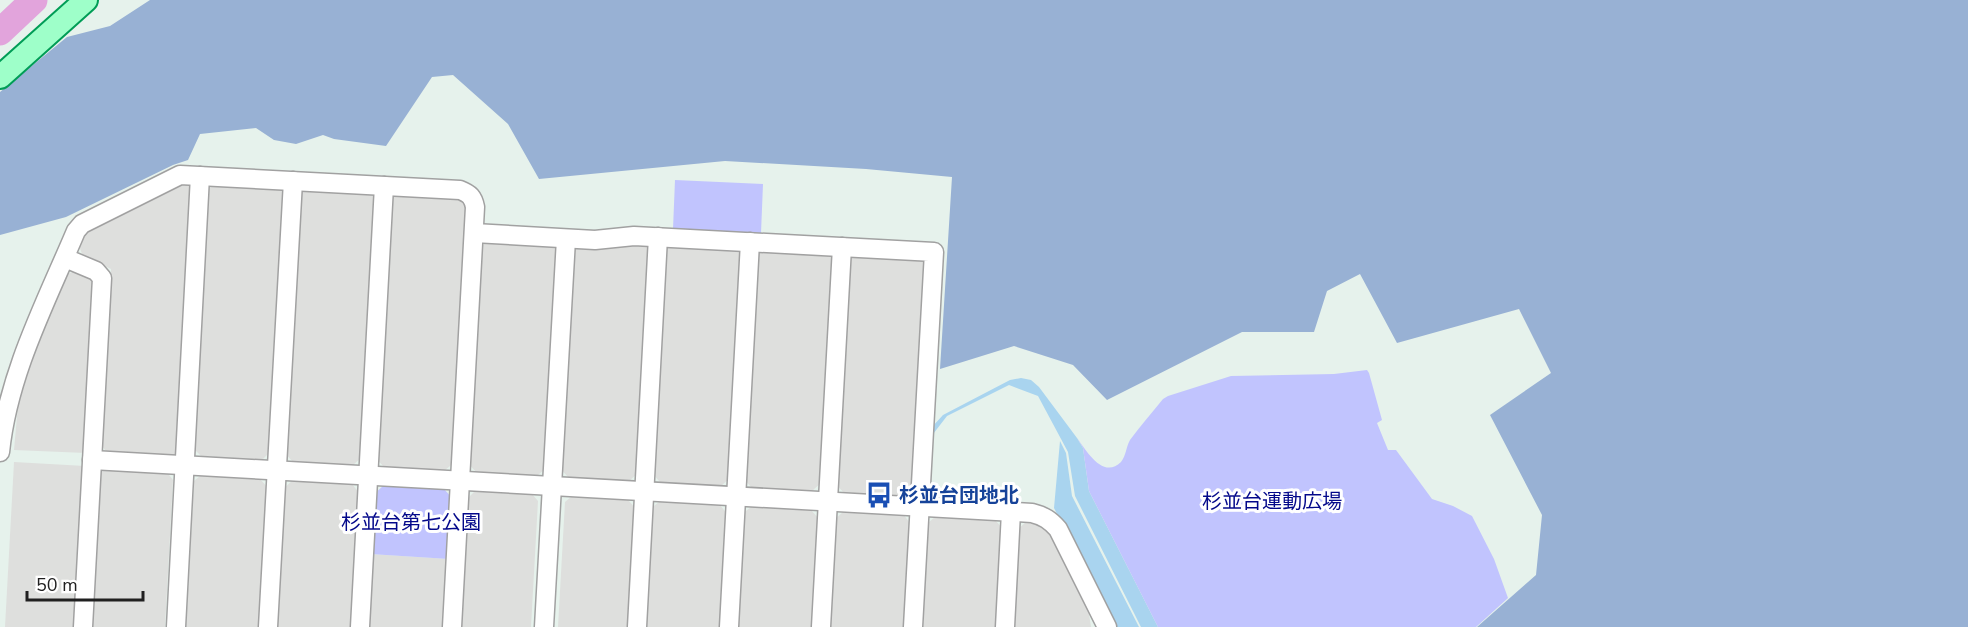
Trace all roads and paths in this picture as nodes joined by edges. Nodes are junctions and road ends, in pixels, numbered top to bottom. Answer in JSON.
{"nodes":[{"id":1,"x":86,"y":0,"type":"edge"},
{"id":2,"x":0,"y":77,"type":"edge"},
{"id":3,"x":200,"y":176,"type":"junction"},
{"id":4,"x":293,"y":181,"type":"junction"},
{"id":5,"x":384,"y":186,"type":"junction"},
{"id":6,"x":474,"y":234,"type":"junction"},
{"id":7,"x":658,"y":237,"type":"junction"},
{"id":8,"x":566,"y":239,"type":"junction"},
{"id":9,"x":750,"y":242,"type":"junction"},
{"id":10,"x":842,"y":247,"type":"junction"},
{"id":11,"x":65,"y":258,"type":"junction"},
{"id":12,"x":0,"y":452,"type":"edge"},
{"id":13,"x":92,"y":460,"type":"junction"},
{"id":14,"x":185,"y":465,"type":"junction"},
{"id":15,"x":277,"y":471,"type":"junction"},
{"id":16,"x":368,"y":476,"type":"junction"},
{"id":17,"x":460,"y":481,"type":"junction"},
{"id":18,"x":552,"y":486,"type":"junction"},
{"id":19,"x":644,"y":491,"type":"junction"},
{"id":20,"x":736,"y":496,"type":"junction"},
{"id":21,"x":828,"y":501,"type":"junction"},
{"id":22,"x":920,"y":507,"type":"junction"},
{"id":23,"x":1011,"y":512,"type":"junction"},
{"id":24,"x":83,"y":627,"type":"edge"},
{"id":25,"x":176,"y":627,"type":"edge"},
{"id":26,"x":268,"y":627,"type":"edge"},
{"id":27,"x":360,"y":627,"type":"edge"},
{"id":28,"x":452,"y":627,"type":"edge"},
{"id":29,"x":544,"y":627,"type":"edge"},
{"id":30,"x":637,"y":627,"type":"edge"},
{"id":31,"x":729,"y":627,"type":"edge"},
{"id":32,"x":821,"y":627,"type":"edge"},
{"id":33,"x":913,"y":627,"type":"edge"},
{"id":34,"x":1005,"y":627,"type":"edge"},
{"id":35,"x":1107,"y":627,"type":"edge"}],
"edges":[{"from":1,"to":2,"type":"main road"},
{"from":3,"to":4,"type":"street"},
{"from":3,"to":11,"type":"street"},
{"from":3,"to":14,"type":"street"},
{"from":4,"to":5,"type":"street"},
{"from":4,"to":15,"type":"street"},
{"from":5,"to":6,"type":"street"},
{"from":5,"to":16,"type":"street"},
{"from":6,"to":8,"type":"street"},
{"from":6,"to":17,"type":"street"},
{"from":7,"to":8,"type":"street"},
{"from":7,"to":9,"type":"street"},
{"from":7,"to":19,"type":"street"},
{"from":8,"to":18,"type":"street"},
{"from":9,"to":10,"type":"street"},
{"from":9,"to":20,"type":"street"},
{"from":10,"to":21,"type":"street"},
{"from":10,"to":22,"type":"street"},
{"from":11,"to":12,"type":"street"},
{"from":11,"to":13,"type":"street"},
{"from":13,"to":14,"type":"street"},
{"from":13,"to":24,"type":"street"},
{"from":14,"to":15,"type":"street"},
{"from":14,"to":25,"type":"street"},
{"from":15,"to":16,"type":"street"},
{"from":15,"to":26,"type":"street"},
{"from":16,"to":17,"type":"street"},
{"from":16,"to":27,"type":"street"},
{"from":17,"to":18,"type":"street"},
{"from":17,"to":28,"type":"street"},
{"from":18,"to":19,"type":"street"},
{"from":18,"to":29,"type":"street"},
{"from":19,"to":20,"type":"street"},
{"from":19,"to":30,"type":"street"},
{"from":20,"to":21,"type":"street"},
{"from":20,"to":31,"type":"street"},
{"from":21,"to":22,"type":"street"},
{"from":21,"to":32,"type":"street"},
{"from":22,"to":23,"type":"street"},
{"from":22,"to":33,"type":"street"},
{"from":23,"to":34,"type":"street"},
{"from":23,"to":35,"type":"street"}]}
